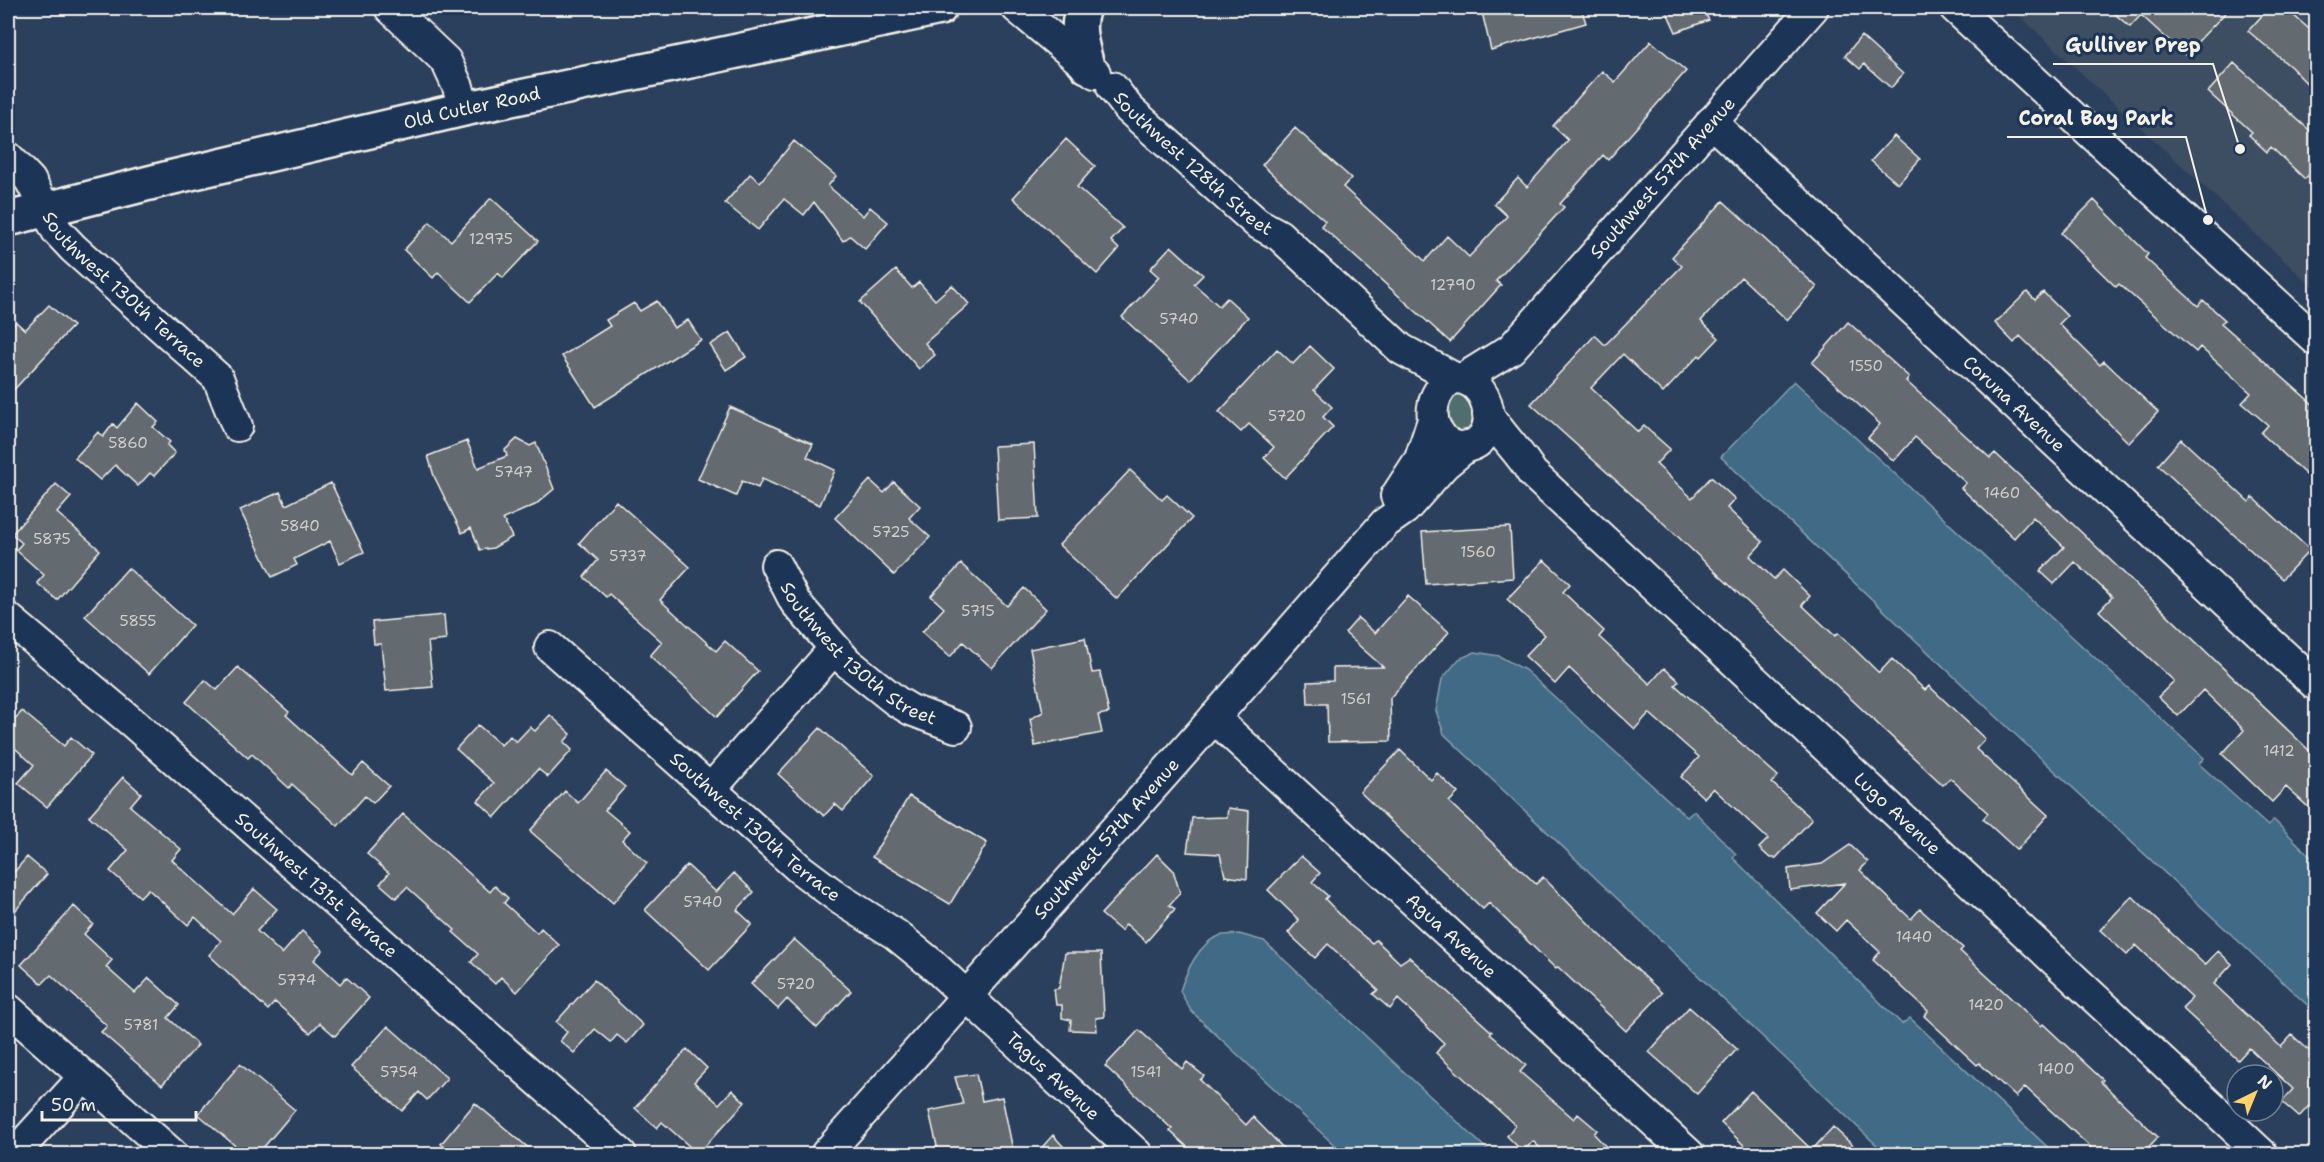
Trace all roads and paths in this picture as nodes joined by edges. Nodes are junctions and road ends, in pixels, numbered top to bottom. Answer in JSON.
{"nodes":[{"id":1,"x":390,"y":8,"type":"edge"},
{"id":2,"x":940,"y":8,"type":"edge"},
{"id":3,"x":1017,"y":8,"type":"edge"},
{"id":4,"x":1083,"y":8,"type":"edge"},
{"id":5,"x":1813,"y":8,"type":"edge"},
{"id":6,"x":1955,"y":8,"type":"edge"},
{"id":7,"x":1098,"y":76,"type":"junction"},
{"id":8,"x":464,"y":109,"type":"junction"},
{"id":9,"x":1711,"y":122,"type":"junction"},
{"id":10,"x":8,"y":157,"type":"edge"},
{"id":11,"x":46,"y":209,"type":"junction"},
{"id":12,"x":8,"y":219,"type":"edge"},
{"id":13,"x":1303,"y":258,"type":"junction"},
{"id":14,"x":2316,"y":340,"type":"edge"},
{"id":15,"x":1401,"y":349,"type":"junction"},
{"id":16,"x":1511,"y":349,"type":"junction"},
{"id":17,"x":1459,"y":378,"type":"junction"},
{"id":18,"x":1486,"y":408,"type":"junction"},
{"id":19,"x":1433,"y":413,"type":"junction"},
{"id":20,"x":237,"y":426,"type":"dead end"},
{"id":21,"x":1471,"y":446,"type":"junction"},
{"id":22,"x":1532,"y":473,"type":"junction"},
{"id":23,"x":1385,"y":523,"type":"junction"},
{"id":24,"x":776,"y":565,"type":"dead end"},
{"id":25,"x":8,"y":618,"type":"edge"},
{"id":26,"x":550,"y":648,"type":"dead end"},
{"id":27,"x":834,"y":649,"type":"junction"},
{"id":28,"x":2316,"y":685,"type":"edge"},
{"id":29,"x":1214,"y":718,"type":"junction"},
{"id":30,"x":956,"y":727,"type":"dead end"},
{"id":31,"x":710,"y":790,"type":"junction"},
{"id":32,"x":967,"y":997,"type":"junction"},
{"id":33,"x":8,"y":1009,"type":"edge"},
{"id":34,"x":84,"y":1077,"type":"junction"},
{"id":35,"x":14,"y":1155,"type":"edge"},
{"id":36,"x":172,"y":1155,"type":"edge"},
{"id":37,"x":621,"y":1155,"type":"edge"},
{"id":38,"x":826,"y":1155,"type":"edge"},
{"id":39,"x":1137,"y":1155,"type":"edge"},
{"id":40,"x":1689,"y":1155,"type":"edge"},
{"id":41,"x":2262,"y":1155,"type":"edge"}],
"edges":[{"from":1,"to":8,"type":"street"},
{"from":2,"to":8,"type":"main road","name":"Old Cutler Road"},
{"from":3,"to":7,"type":"street","name":"Southwest 128th Street"},
{"from":4,"to":7,"type":"main road"},
{"from":5,"to":9,"type":"street","name":"Southwest 57th Avenue"},
{"from":6,"to":14,"type":"street"},
{"from":7,"to":13,"type":"street","name":"Southwest 128th Street"},
{"from":7,"to":13,"type":"street","name":"Southwest 128th Street"},
{"from":8,"to":11,"type":"main road","name":"Old Cutler Road"},
{"from":9,"to":16,"type":"street","name":"Southwest 57th Avenue"},
{"from":9,"to":28,"type":"street","name":"Coruna Avenue"},
{"from":10,"to":11,"type":"street","name":"Southwest 130th Terrace"},
{"from":11,"to":12,"type":"main road","name":"Old Cutler Road"},
{"from":11,"to":20,"type":"street","name":"Southwest 130th Terrace"},
{"from":13,"to":15,"type":"street","name":"Southwest 128th Street"},
{"from":15,"to":17,"type":"street","name":"Southwest 128th Street"},
{"from":15,"to":19,"type":"street","name":"Southwest 128th Street"},
{"from":16,"to":17,"type":"street","name":"Southwest 57th Avenue"},
{"from":16,"to":18,"type":"street","name":"Southwest 57th Avenue"},
{"from":17,"to":18,"type":"street"},
{"from":17,"to":19,"type":"street"},
{"from":18,"to":21,"type":"street"},
{"from":18,"to":22,"type":"street"},
{"from":19,"to":21,"type":"street"},
{"from":19,"to":23,"type":"street","name":"Southwest 57th Avenue"},
{"from":21,"to":22,"type":"street"},
{"from":21,"to":23,"type":"street","name":"Southwest 57th Avenue"},
{"from":22,"to":41,"type":"street","name":"Lugo Avenue"},
{"from":23,"to":29,"type":"street","name":"Southwest 57th Avenue"},
{"from":24,"to":27,"type":"street","name":"Southwest 130th Street"},
{"from":25,"to":37,"type":"street","name":"Southwest 131st Terrace"},
{"from":26,"to":31,"type":"street","name":"Southwest 130th Terrace"},
{"from":27,"to":30,"type":"street","name":"Southwest 130th Street"},
{"from":27,"to":31,"type":"street"},
{"from":29,"to":32,"type":"street","name":"Southwest 57th Avenue"},
{"from":29,"to":40,"type":"street","name":"Agua Avenue"},
{"from":31,"to":32,"type":"street","name":"Southwest 130th Terrace"},
{"from":32,"to":38,"type":"street","name":"Southwest 57th Avenue"},
{"from":32,"to":39,"type":"street","name":"Tagus Avenue"},
{"from":33,"to":34,"type":"street"},
{"from":34,"to":35,"type":"street"},
{"from":34,"to":36,"type":"street"}]}
